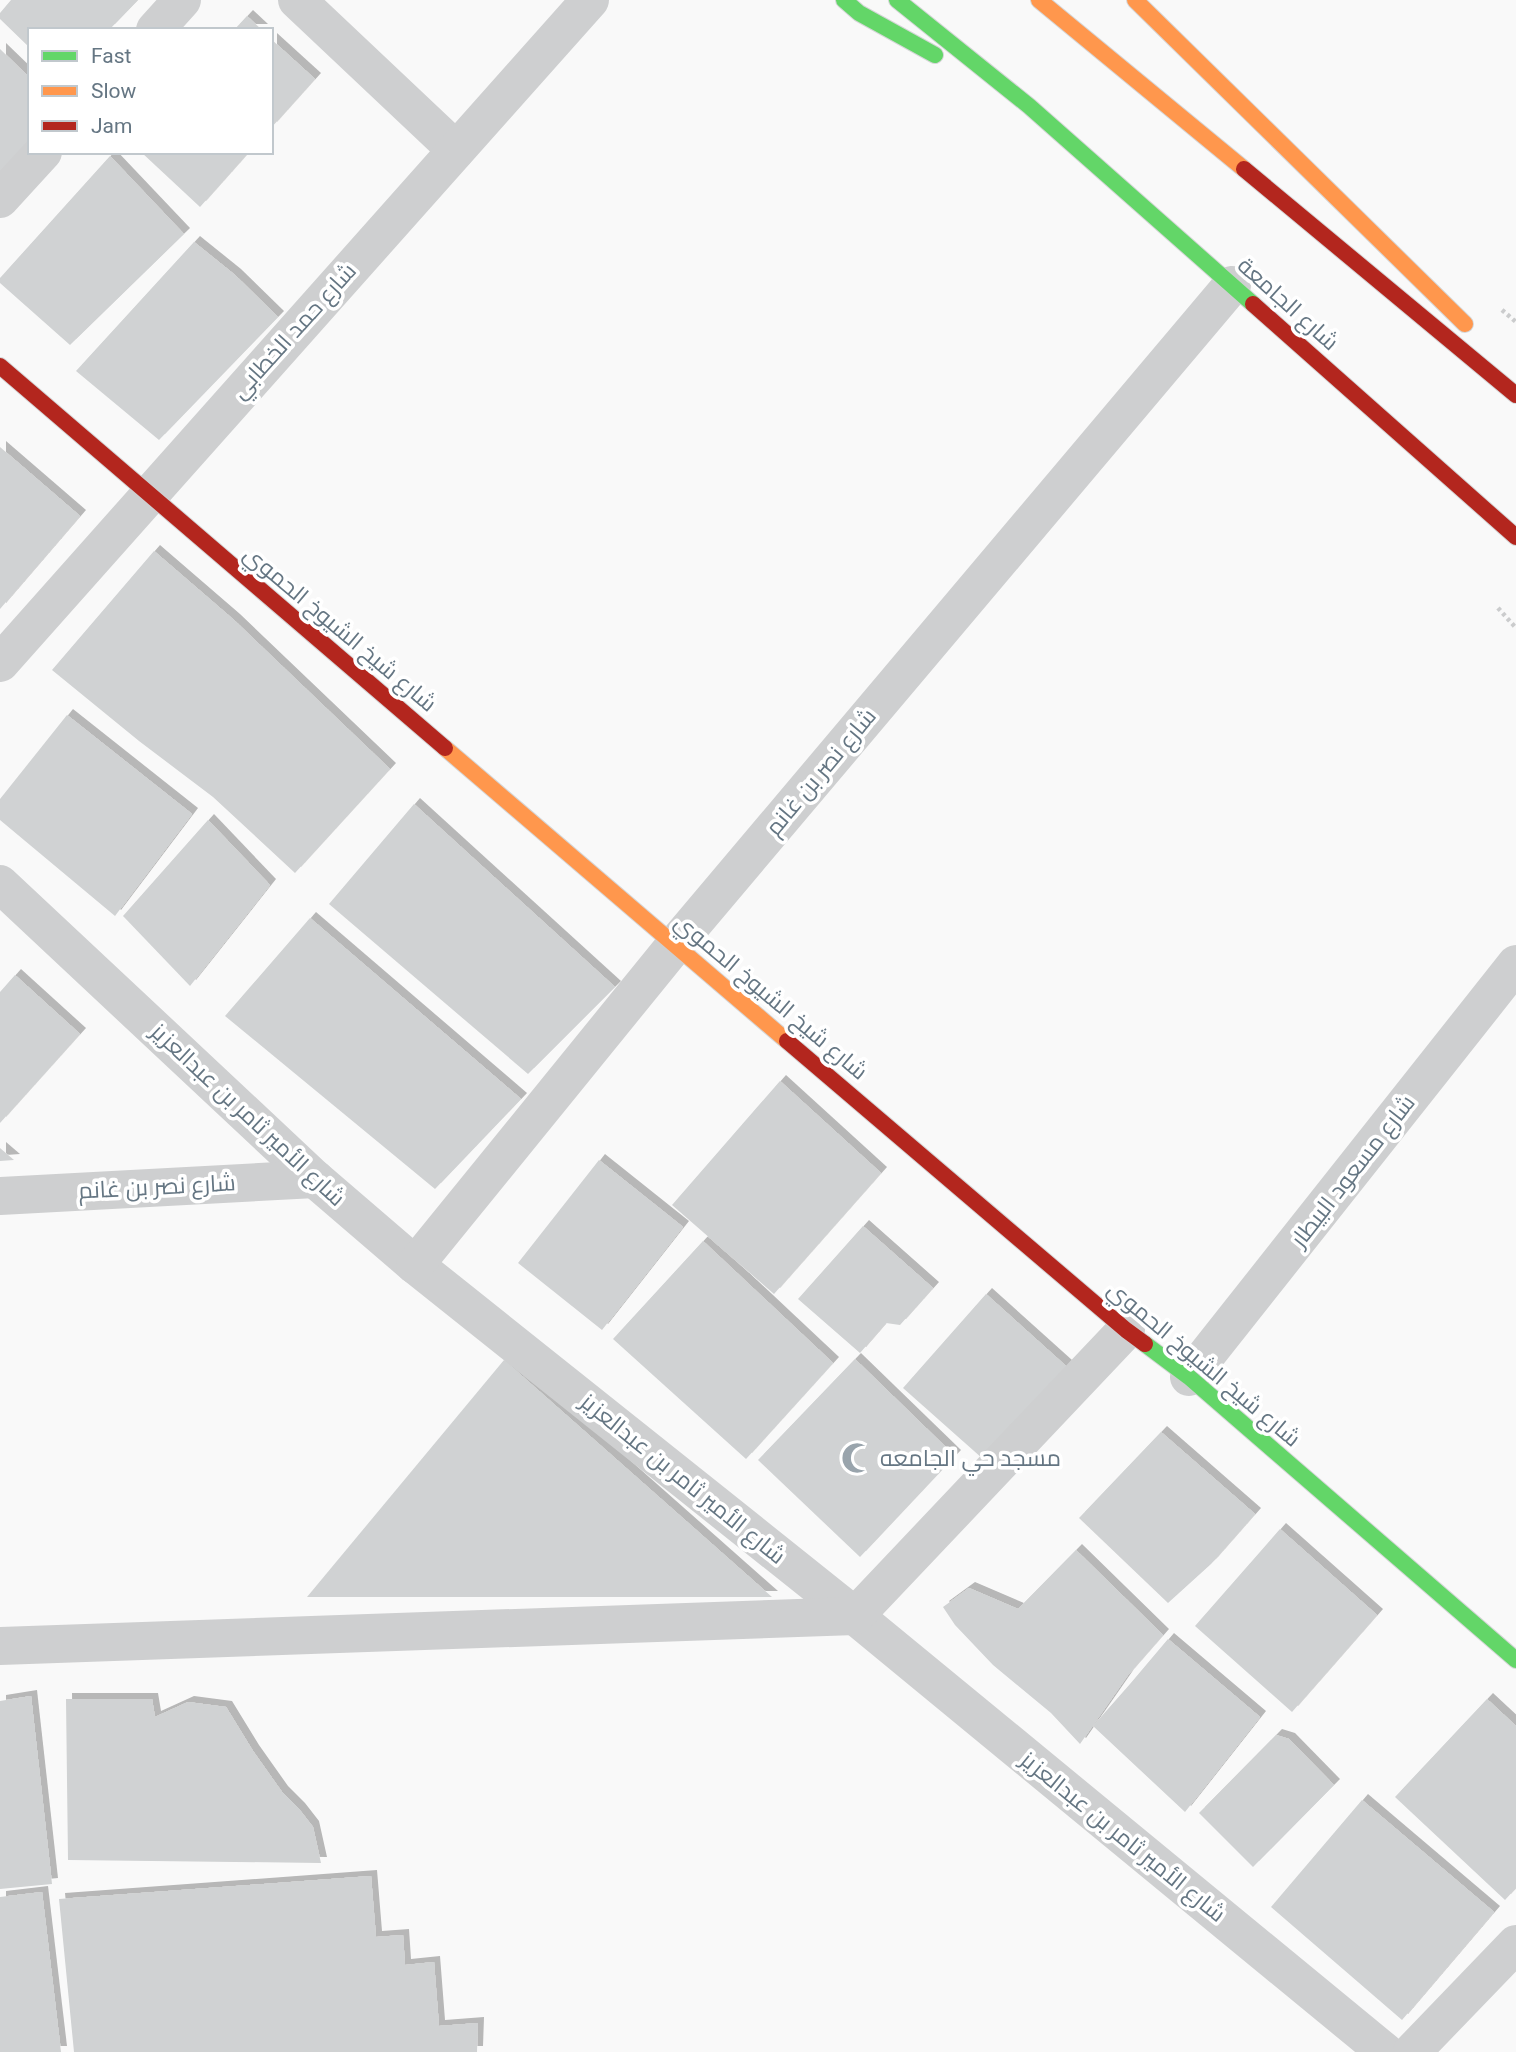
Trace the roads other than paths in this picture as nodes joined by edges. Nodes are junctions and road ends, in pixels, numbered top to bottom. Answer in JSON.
{"nodes":[{"id":1,"x":182,"y":0,"type":"edge"},
{"id":2,"x":297,"y":0,"type":"edge"},
{"id":3,"x":590,"y":0,"type":"edge"},
{"id":4,"x":829,"y":0,"type":"edge"},
{"id":5,"x":844,"y":0,"type":"edge"},
{"id":6,"x":897,"y":0,"type":"edge"},
{"id":7,"x":1039,"y":0,"type":"edge"},
{"id":8,"x":1135,"y":0,"type":"edge"},
{"id":9,"x":859,"y":13,"type":"junction"},
{"id":10,"x":157,"y":28,"type":"edge"},
{"id":11,"x":1029,"y":106,"type":"junction"},
{"id":12,"x":456,"y":150,"type":"junction"},
{"id":13,"x":41,"y":154,"type":"edge"},
{"id":14,"x":0,"y":199,"type":"edge"},
{"id":15,"x":1232,"y":285,"type":"junction"},
{"id":16,"x":1478,"y":336,"type":"dead end"},
{"id":17,"x":0,"y":366,"type":"edge"},
{"id":18,"x":1516,"y":395,"type":"edge"},
{"id":19,"x":148,"y":495,"type":"junction"},
{"id":20,"x":1516,"y":537,"type":"edge"},
{"id":21,"x":0,"y":663,"type":"edge"},
{"id":22,"x":0,"y":884,"type":"edge"},
{"id":23,"x":675,"y":945,"type":"junction"},
{"id":24,"x":1516,"y":964,"type":"edge"},
{"id":25,"x":315,"y":1179,"type":"junction"},
{"id":26,"x":0,"y":1196,"type":"edge"},
{"id":27,"x":415,"y":1265,"type":"junction"},
{"id":28,"x":1126,"y":1330,"type":"junction"},
{"id":29,"x":1189,"y":1377,"type":"junction"},
{"id":30,"x":855,"y":1616,"type":"junction"},
{"id":31,"x":0,"y":1646,"type":"edge"},
{"id":32,"x":1516,"y":1660,"type":"edge"},
{"id":33,"x":1516,"y":1944,"type":"edge"},
{"id":34,"x":1385,"y":2052,"type":"edge"},
{"id":35,"x":1412,"y":2052,"type":"edge"}],
"edges":[{"from":1,"to":10,"type":"street"},
{"from":2,"to":12,"type":"street"},
{"from":3,"to":12,"type":"street","name":"شارع حمد الخطابي"},
{"from":4,"to":9,"type":"main road"},
{"from":5,"to":9,"type":"main road"},
{"from":6,"to":11,"type":"main road"},
{"from":7,"to":18,"type":"main road"},
{"from":8,"to":16,"type":"main road"},
{"from":9,"to":11,"type":"main road"},
{"from":11,"to":15,"type":"main road","name":"شارع الجامعة"},
{"from":12,"to":19,"type":"street","name":"شارع حمد الخطابي"},
{"from":13,"to":14,"type":"street"},
{"from":15,"to":20,"type":"main road","name":"شارع الجامعة"},
{"from":15,"to":23,"type":"street","name":"شارع نصر بن غانم"},
{"from":17,"to":19,"type":"main road","name":"شارع شيخ الشيوخ الحموي"},
{"from":19,"to":21,"type":"street","name":"شارع حمد الخطابي"},
{"from":19,"to":23,"type":"main road","name":"شارع شيخ الشيوخ الحموي"},
{"from":22,"to":25,"type":"street","name":"شارع الأمير ثامر بن عبدالعزيز"},
{"from":23,"to":27,"type":"street","name":"شارع نصر بن غانم"},
{"from":23,"to":28,"type":"main road","name":"شارع شيخ الشيوخ الحموي"},
{"from":24,"to":29,"type":"street","name":"شارع مسعود البيطار"},
{"from":25,"to":26,"type":"street","name":"شارع نصر بن غانم"},
{"from":25,"to":27,"type":"street","name":"شارع الأمير ثامر بن عبدالعزيز"},
{"from":27,"to":30,"type":"street","name":"شارع الأمير ثامر بن عبدالعزيز"},
{"from":28,"to":29,"type":"main road","name":"شارع شيخ الشيوخ الحموي"},
{"from":28,"to":30,"type":"street"},
{"from":29,"to":32,"type":"main road","name":"شارع شيخ الشيوخ الحموي"},
{"from":30,"to":31,"type":"street"},
{"from":30,"to":34,"type":"street","name":"شارع الأمير ثامر بن عبدالعزيز"},
{"from":33,"to":35,"type":"street"}]}
